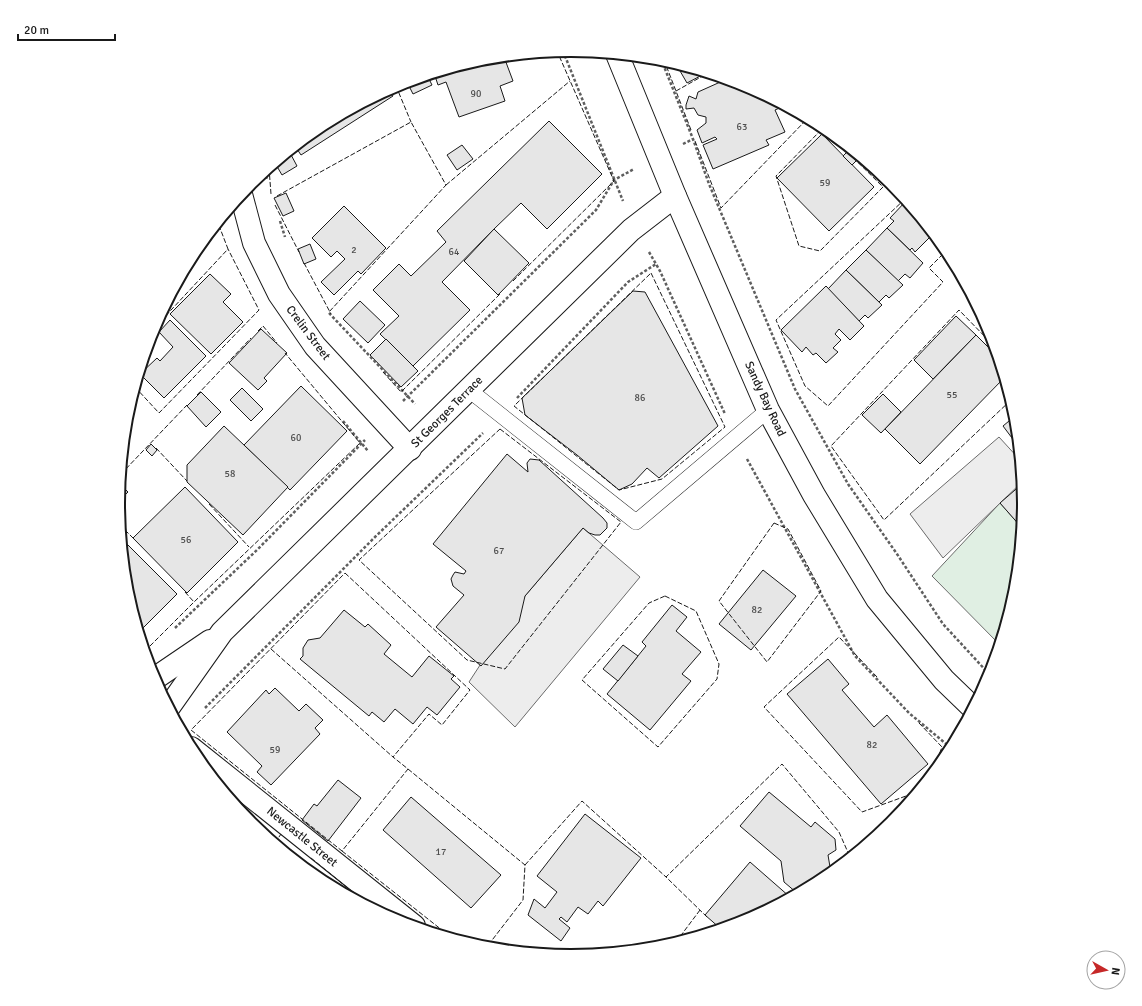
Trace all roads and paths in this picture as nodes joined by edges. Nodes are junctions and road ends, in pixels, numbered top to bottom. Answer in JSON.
{"nodes":[{"id":1,"x":565,"y":57,"type":"edge"},
{"id":2,"x":620,"y":60,"type":"edge"},
{"id":3,"x":664,"y":67,"type":"edge"},
{"id":4,"x":267,"y":178,"type":"edge"},
{"id":5,"x":268,"y":184,"type":"dead end"},
{"id":6,"x":676,"y":196,"type":"junction"},
{"id":7,"x":243,"y":202,"type":"edge"},
{"id":8,"x":277,"y":214,"type":"dead end"},
{"id":9,"x":635,"y":228,"type":"junction"},
{"id":10,"x":287,"y":244,"type":"dead end"},
{"id":11,"x":656,"y":264,"type":"junction"},
{"id":12,"x":325,"y":309,"type":"dead end"},
{"id":13,"x":469,"y":390,"type":"junction"},
{"id":14,"x":768,"y":410,"type":"junction"},
{"id":15,"x":501,"y":415,"type":"junction"},
{"id":16,"x":436,"y":423,"type":"junction"},
{"id":17,"x":736,"y":438,"type":"junction"},
{"id":18,"x":410,"y":449,"type":"junction"},
{"id":19,"x":222,"y":632,"type":"junction"},
{"id":20,"x":985,"y":669,"type":"edge"},
{"id":21,"x":160,"y":675,"type":"edge"},
{"id":22,"x":172,"y":702,"type":"edge"},
{"id":23,"x":969,"y":704,"type":"edge"},
{"id":24,"x":200,"y":713,"type":"dead end"},
{"id":25,"x":946,"y":744,"type":"edge"},
{"id":26,"x":207,"y":761,"type":"edge"},
{"id":27,"x":400,"y":915,"type":"edge"}],
"edges":[{"from":1,"to":9,"type":"path"},
{"from":2,"to":6,"type":"street","name":"Sandy Bay Road"},
{"from":3,"to":20,"type":"path"},
{"from":4,"to":5,"type":"path"},
{"from":6,"to":9,"type":"street","name":"St Georges Terrace"},
{"from":6,"to":14,"type":"street","name":"Sandy Bay Road"},
{"from":7,"to":18,"type":"street","name":"Crelin Street"},
{"from":8,"to":10,"type":"path"},
{"from":9,"to":11,"type":"path"},
{"from":9,"to":13,"type":"street","name":"St Georges Terrace"},
{"from":11,"to":15,"type":"path"},
{"from":11,"to":17,"type":"path"},
{"from":12,"to":16,"type":"path"},
{"from":13,"to":15,"type":"lane"},
{"from":13,"to":16,"type":"street","name":"St Georges Terrace"},
{"from":14,"to":17,"type":"lane"},
{"from":14,"to":23,"type":"street","name":"Sandy Bay Road"},
{"from":15,"to":17,"type":"lane"},
{"from":15,"to":24,"type":"path"},
{"from":16,"to":18,"type":"street","name":"St Georges Terrace"},
{"from":17,"to":25,"type":"path"},
{"from":18,"to":19,"type":"street","name":"St Georges Terrace"},
{"from":19,"to":21,"type":"street","name":"St Georges Terrace"},
{"from":19,"to":22,"type":"street","name":"St Georges Terrace"},
{"from":26,"to":27,"type":"street","name":"Newcastle Street"}]}
